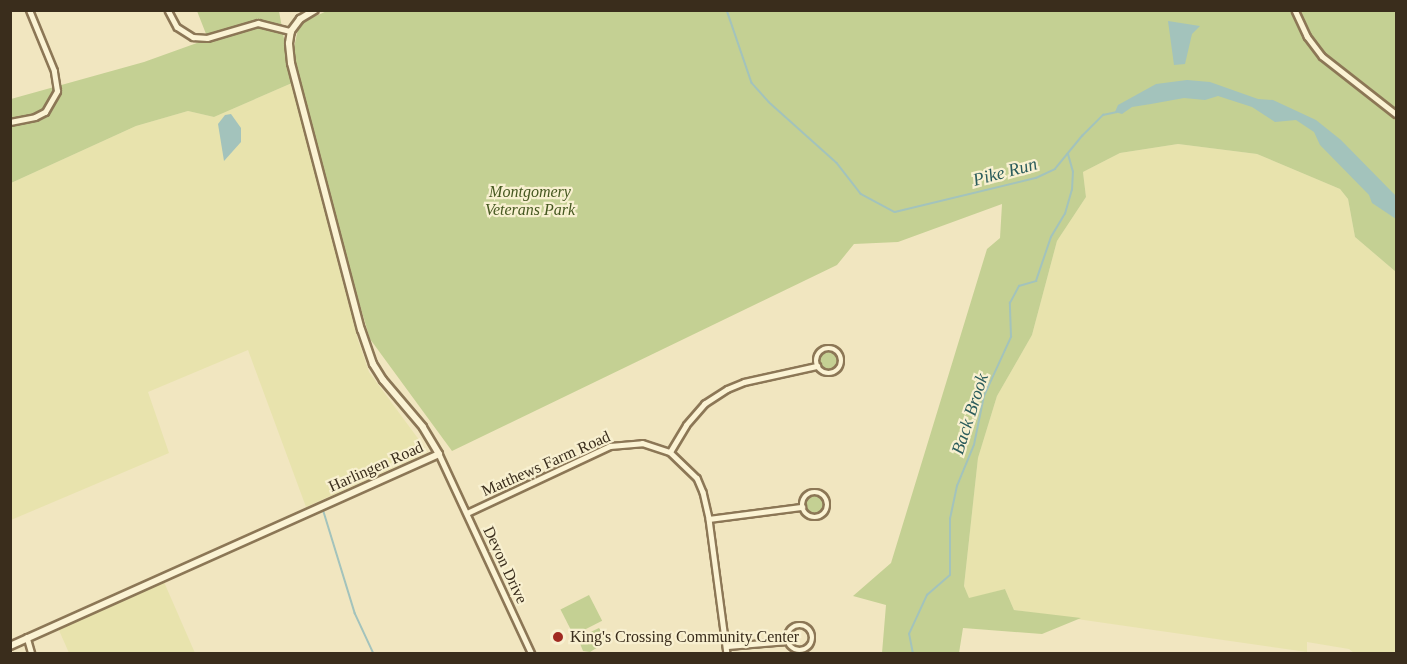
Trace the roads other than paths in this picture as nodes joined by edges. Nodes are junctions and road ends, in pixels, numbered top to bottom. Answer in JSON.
{"nodes":[{"id":1,"x":29,"y":10,"type":"edge"},
{"id":2,"x":168,"y":10,"type":"edge"},
{"id":3,"x":315,"y":10,"type":"edge"},
{"id":4,"x":1295,"y":10,"type":"edge"},
{"id":5,"x":291,"y":31,"type":"junction"},
{"id":6,"x":1396,"y":114,"type":"edge"},
{"id":7,"x":10,"y":122,"type":"edge"},
{"id":8,"x":817,"y":366,"type":"junction"},
{"id":9,"x":670,"y":452,"type":"junction"},
{"id":10,"x":439,"y":454,"type":"junction"},
{"id":11,"x":802,"y":507,"type":"junction"},
{"id":12,"x":467,"y":513,"type":"junction"},
{"id":13,"x":709,"y":519,"type":"junction"},
{"id":14,"x":27,"y":637,"type":"junction"},
{"id":15,"x":788,"y":641,"type":"junction"},
{"id":16,"x":10,"y":646,"type":"edge"},
{"id":17,"x":727,"y":646,"type":"junction"},
{"id":18,"x":32,"y":654,"type":"edge"},
{"id":19,"x":532,"y":654,"type":"edge"},
{"id":20,"x":727,"y":654,"type":"edge"}],
"edges":[{"from":1,"to":7,"type":"street"},
{"from":2,"to":5,"type":"street"},
{"from":3,"to":5,"type":"street"},
{"from":4,"to":6,"type":"street"},
{"from":5,"to":10,"type":"street","name":"Harlingen Road"},
{"from":8,"to":8,"type":"street"},
{"from":8,"to":9,"type":"street"},
{"from":9,"to":12,"type":"street","name":"Matthews Farm Road"},
{"from":9,"to":13,"type":"street","name":"Matthews Farm Road"},
{"from":10,"to":12,"type":"street","name":"Devon Drive"},
{"from":10,"to":14,"type":"street","name":"Harlingen Road"},
{"from":11,"to":11,"type":"street"},
{"from":11,"to":13,"type":"street"},
{"from":12,"to":19,"type":"street","name":"Devon Drive"},
{"from":13,"to":17,"type":"street","name":"Matthews Farm Road"},
{"from":14,"to":16,"type":"street","name":"Harlingen Road"},
{"from":14,"to":18,"type":"street"},
{"from":15,"to":15,"type":"street"},
{"from":15,"to":17,"type":"street"},
{"from":17,"to":20,"type":"street","name":"Matthews Farm Road"}]}
